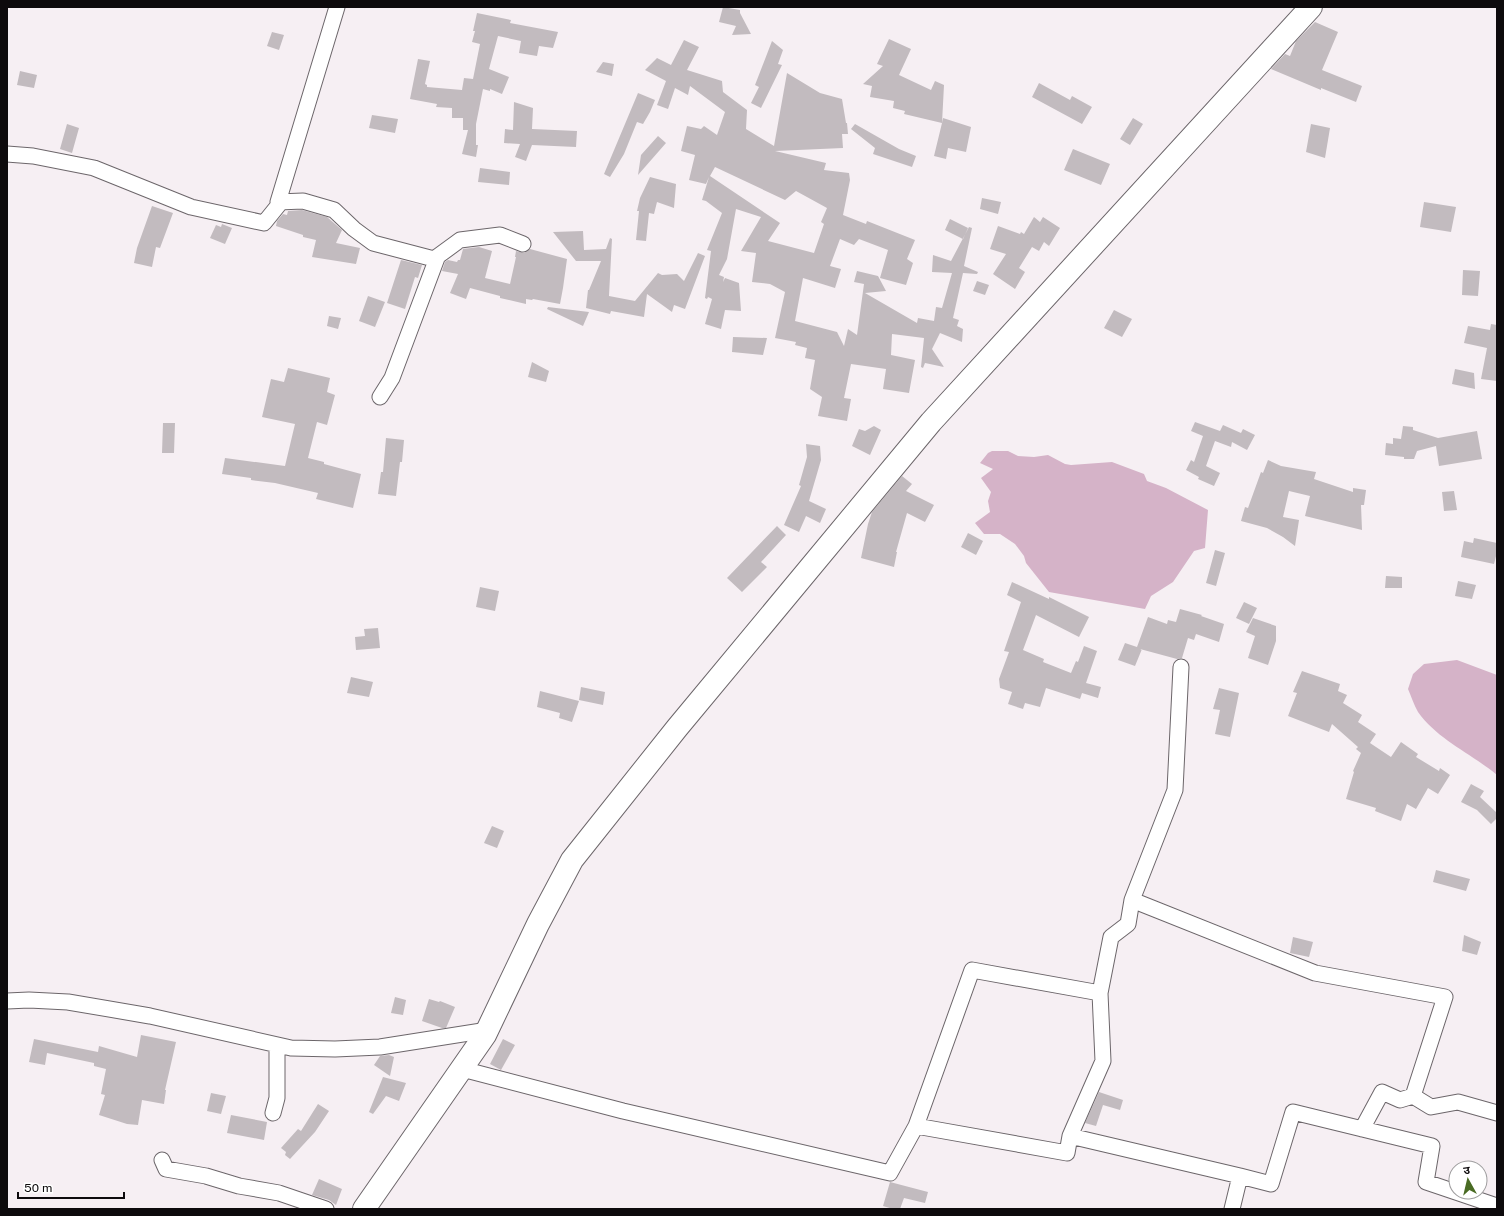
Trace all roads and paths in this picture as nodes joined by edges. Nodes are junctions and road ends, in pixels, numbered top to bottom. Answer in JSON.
{"nodes":[{"id":1,"x":336,"y":7,"type":"edge"},
{"id":2,"x":1311,"y":7,"type":"edge"},
{"id":3,"x":7,"y":154,"type":"edge"},
{"id":4,"x":281,"y":202,"type":"junction"},
{"id":5,"x":523,"y":244,"type":"dead end"},
{"id":6,"x":437,"y":258,"type":"junction"},
{"id":7,"x":380,"y":397,"type":"dead end"},
{"id":8,"x":1181,"y":667,"type":"dead end"},
{"id":9,"x":1132,"y":900,"type":"junction"},
{"id":10,"x":1100,"y":992,"type":"junction"},
{"id":11,"x":7,"y":1001,"type":"edge"},
{"id":12,"x":488,"y":1030,"type":"junction"},
{"id":13,"x":277,"y":1046,"type":"junction"},
{"id":14,"x":462,"y":1069,"type":"junction"},
{"id":15,"x":1413,"y":1096,"type":"junction"},
{"id":16,"x":273,"y":1113,"type":"dead end"},
{"id":17,"x":1497,"y":1113,"type":"edge"},
{"id":18,"x":916,"y":1126,"type":"junction"},
{"id":19,"x":1362,"y":1129,"type":"junction"},
{"id":20,"x":1070,"y":1136,"type":"junction"},
{"id":21,"x":162,"y":1160,"type":"dead end"},
{"id":22,"x":1240,"y":1176,"type":"junction"},
{"id":23,"x":1497,"y":1206,"type":"edge"},
{"id":24,"x":326,"y":1209,"type":"edge"},
{"id":25,"x":364,"y":1209,"type":"edge"},
{"id":26,"x":1232,"y":1209,"type":"edge"}],
"edges":[{"from":1,"to":4,"type":"street"},
{"from":2,"to":12,"type":"main road"},
{"from":3,"to":4,"type":"street"},
{"from":4,"to":6,"type":"street"},
{"from":5,"to":6,"type":"street"},
{"from":6,"to":7,"type":"street"},
{"from":8,"to":9,"type":"street"},
{"from":9,"to":10,"type":"street"},
{"from":9,"to":15,"type":"street"},
{"from":10,"to":18,"type":"street"},
{"from":10,"to":20,"type":"street"},
{"from":11,"to":13,"type":"street"},
{"from":12,"to":13,"type":"street"},
{"from":12,"to":14,"type":"main road"},
{"from":13,"to":16,"type":"street"},
{"from":14,"to":18,"type":"street"},
{"from":14,"to":25,"type":"main road"},
{"from":15,"to":17,"type":"street"},
{"from":15,"to":19,"type":"street"},
{"from":18,"to":20,"type":"street"},
{"from":19,"to":22,"type":"street"},
{"from":19,"to":23,"type":"street"},
{"from":20,"to":22,"type":"street"},
{"from":21,"to":24,"type":"street"},
{"from":22,"to":26,"type":"street"}]}
